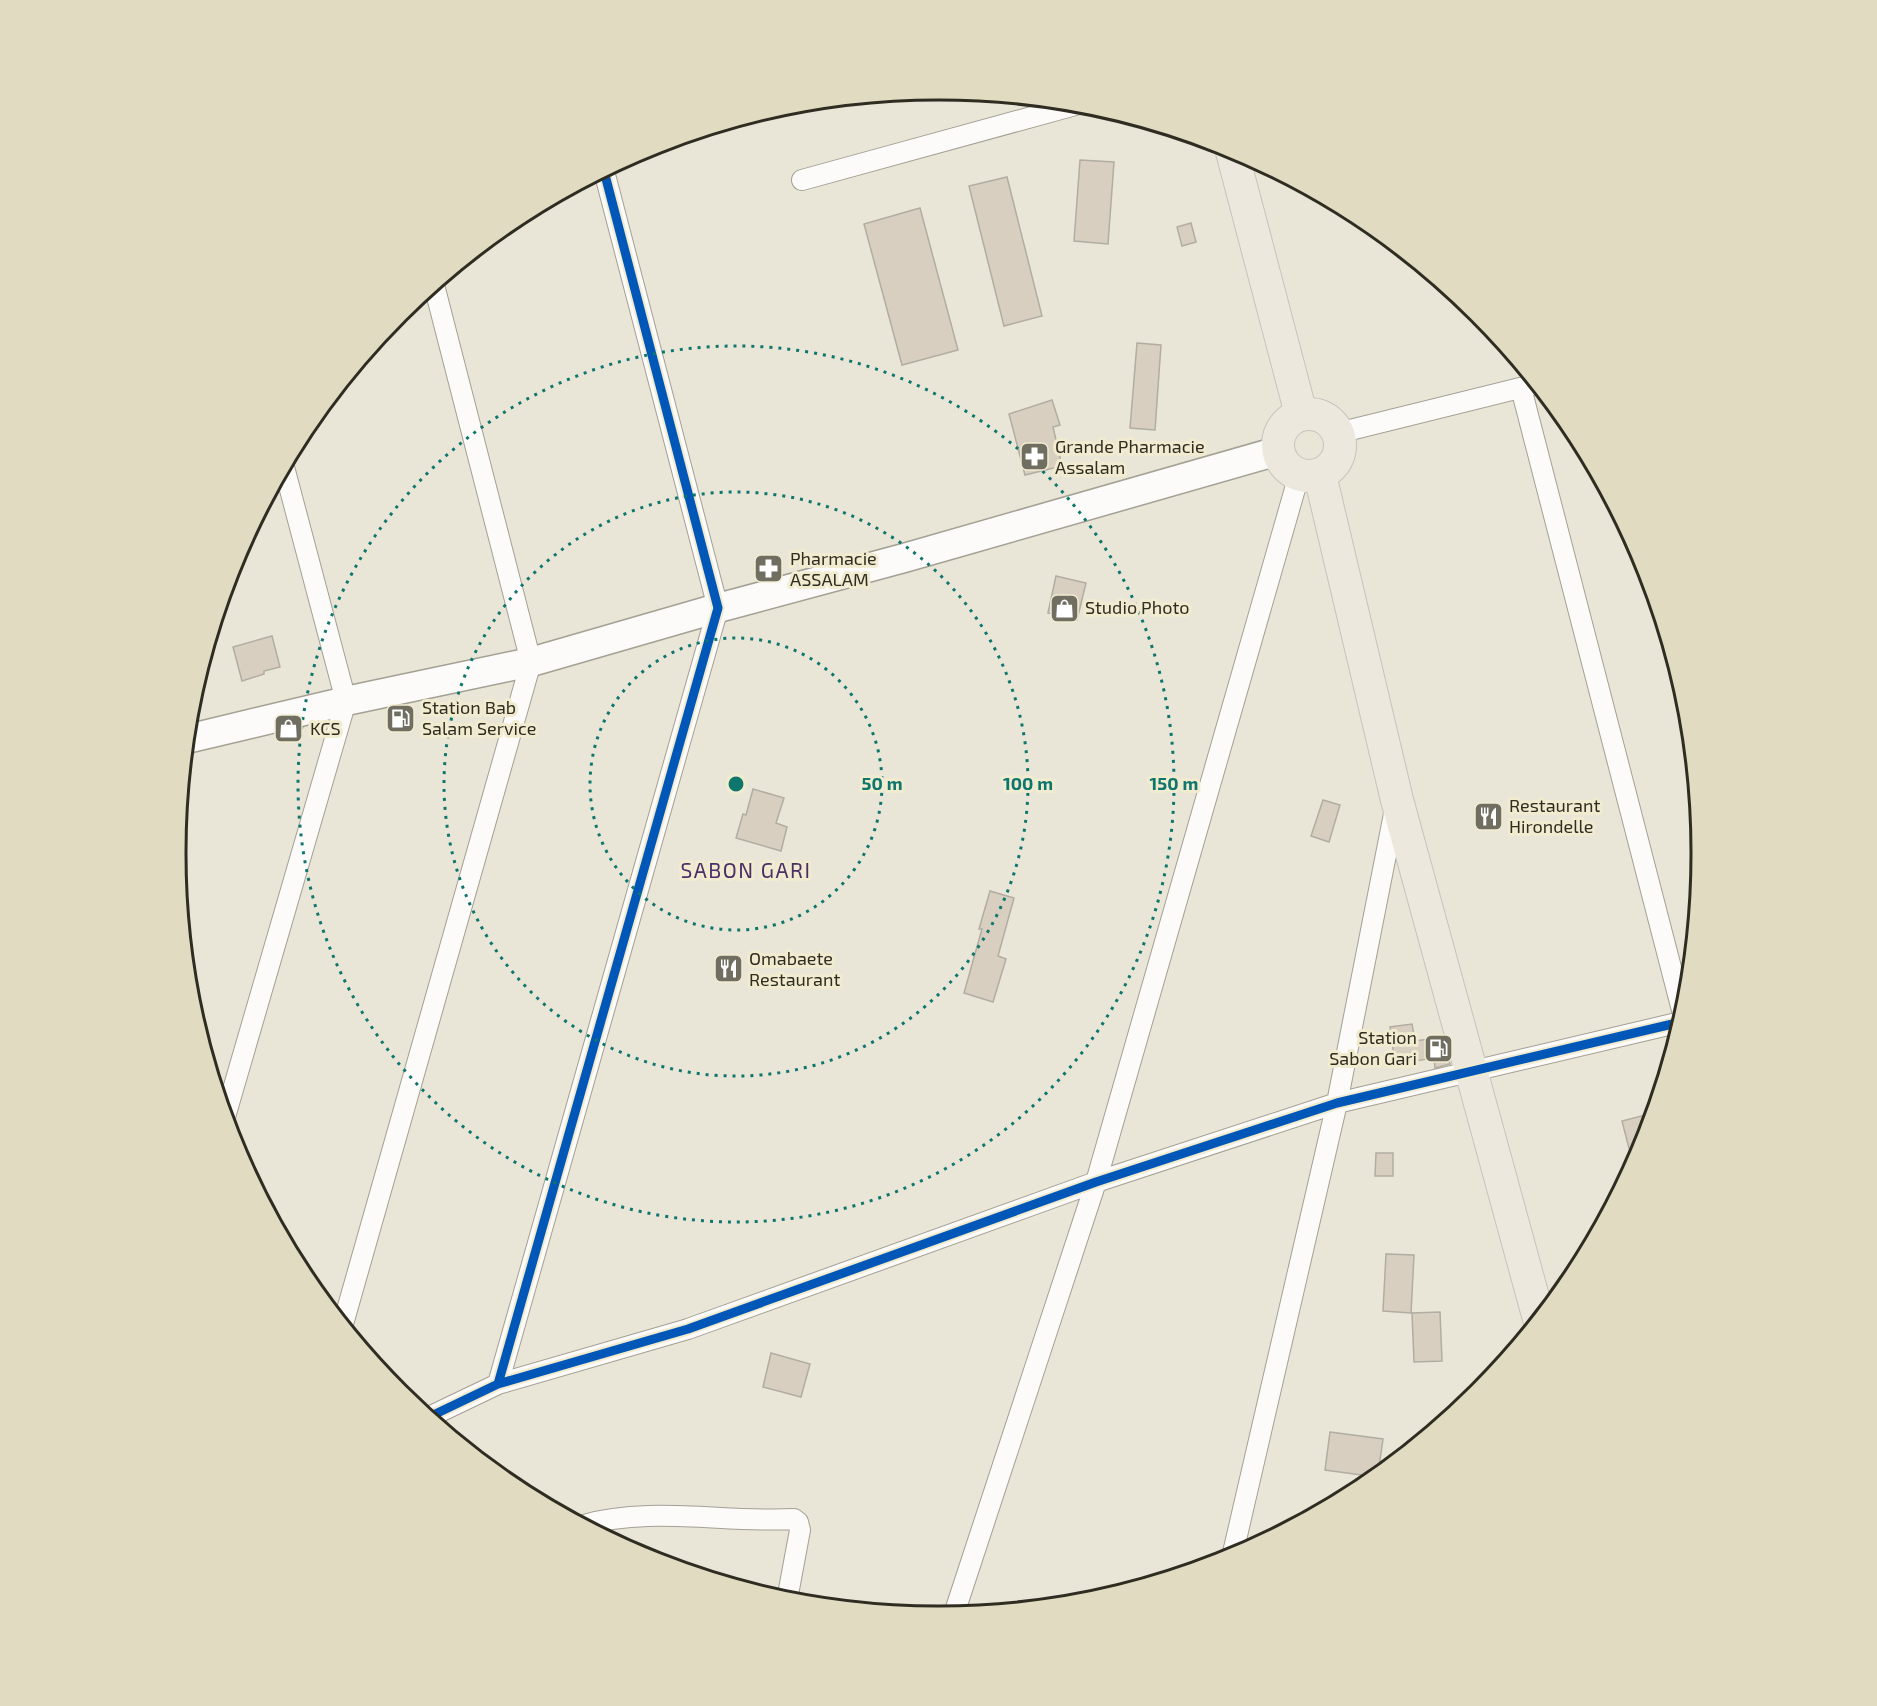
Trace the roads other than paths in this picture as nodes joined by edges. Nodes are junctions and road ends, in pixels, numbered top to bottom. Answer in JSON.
{"nodes":[{"id":1,"x":1056,"y":110,"type":"edge"},
{"id":2,"x":1235,"y":162,"type":"edge"},
{"id":3,"x":606,"y":178,"type":"edge"},
{"id":4,"x":802,"y":180,"type":"dead end"},
{"id":5,"x":436,"y":293,"type":"edge"},
{"id":6,"x":1528,"y":386,"type":"edge"},
{"id":7,"x":1301,"y":414,"type":"junction"},
{"id":8,"x":1338,"y":433,"type":"junction"},
{"id":9,"x":1278,"y":451,"type":"junction"},
{"id":10,"x":1309,"y":475,"type":"junction"},
{"id":11,"x":287,"y":477,"type":"edge"},
{"id":12,"x":718,"y":608,"type":"junction"},
{"id":13,"x":531,"y":662,"type":"junction"},
{"id":14,"x":346,"y":701,"type":"junction"},
{"id":15,"x":195,"y":737,"type":"edge"},
{"id":16,"x":1397,"y":800,"type":"junction"},
{"id":17,"x":1678,"y":994,"type":"edge"},
{"id":18,"x":1671,"y":1024,"type":"edge"},
{"id":19,"x":1472,"y":1072,"type":"junction"},
{"id":20,"x":229,"y":1103,"type":"edge"},
{"id":21,"x":1337,"y":1103,"type":"junction"},
{"id":22,"x":1096,"y":1182,"type":"junction"},
{"id":23,"x":1537,"y":1309,"type":"edge"},
{"id":24,"x":345,"y":1315,"type":"edge"},
{"id":25,"x":498,"y":1384,"type":"junction"},
{"id":26,"x":438,"y":1415,"type":"edge"},
{"id":27,"x":594,"y":1522,"type":"edge"},
{"id":28,"x":1235,"y":1544,"type":"edge"},
{"id":29,"x":789,"y":1590,"type":"edge"},
{"id":30,"x":957,"y":1605,"type":"edge"}],
"edges":[{"from":1,"to":4,"type":"street"},
{"from":2,"to":7,"type":"main road"},
{"from":3,"to":12,"type":"street"},
{"from":5,"to":13,"type":"street"},
{"from":6,"to":8,"type":"street"},
{"from":6,"to":17,"type":"street"},
{"from":7,"to":8,"type":"main road"},
{"from":7,"to":9,"type":"main road"},
{"from":8,"to":10,"type":"main road"},
{"from":9,"to":10,"type":"main road"},
{"from":9,"to":12,"type":"street"},
{"from":10,"to":16,"type":"main road"},
{"from":10,"to":22,"type":"street"},
{"from":11,"to":14,"type":"street"},
{"from":12,"to":13,"type":"street"},
{"from":12,"to":25,"type":"street"},
{"from":13,"to":14,"type":"street"},
{"from":13,"to":24,"type":"street"},
{"from":14,"to":15,"type":"street"},
{"from":14,"to":20,"type":"street"},
{"from":16,"to":19,"type":"main road"},
{"from":16,"to":21,"type":"street"},
{"from":18,"to":19,"type":"street"},
{"from":19,"to":21,"type":"street"},
{"from":19,"to":23,"type":"main road"},
{"from":21,"to":22,"type":"street"},
{"from":21,"to":28,"type":"street"},
{"from":22,"to":25,"type":"street"},
{"from":22,"to":30,"type":"street"},
{"from":25,"to":26,"type":"street"},
{"from":27,"to":29,"type":"street"}]}
